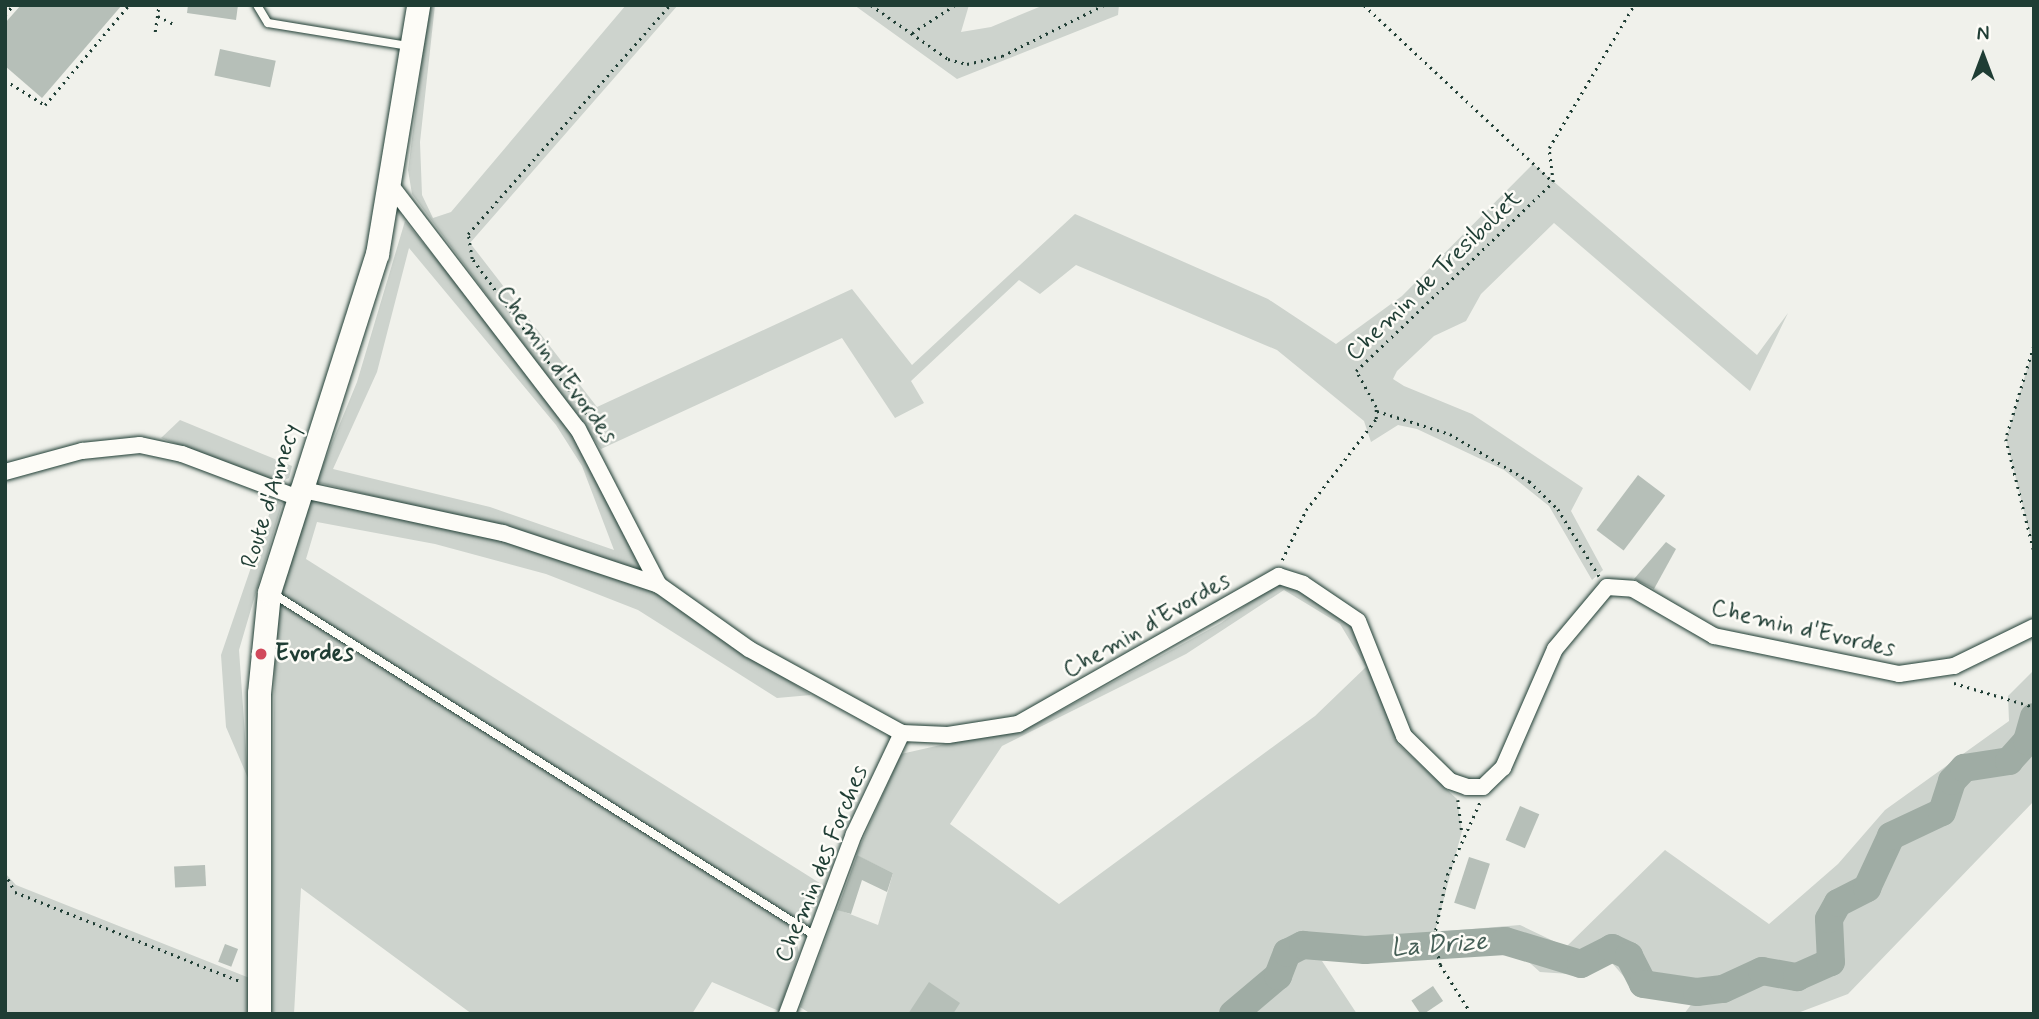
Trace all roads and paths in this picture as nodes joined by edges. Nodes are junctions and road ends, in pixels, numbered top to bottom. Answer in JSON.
{"nodes":[{"id":1,"x":13,"y":5,"type":"edge"},
{"id":2,"x":129,"y":5,"type":"edge"},
{"id":3,"x":159,"y":5,"type":"edge"},
{"id":4,"x":257,"y":5,"type":"edge"},
{"id":5,"x":418,"y":5,"type":"edge"},
{"id":6,"x":670,"y":5,"type":"edge"},
{"id":7,"x":871,"y":5,"type":"edge"},
{"id":8,"x":955,"y":5,"type":"edge"},
{"id":9,"x":1104,"y":5,"type":"edge"},
{"id":10,"x":1364,"y":5,"type":"edge"},
{"id":11,"x":1634,"y":5,"type":"edge"},
{"id":12,"x":5,"y":15,"type":"edge"},
{"id":13,"x":158,"y":16,"type":"junction"},
{"id":14,"x":176,"y":25,"type":"dead end"},
{"id":15,"x":155,"y":32,"type":"dead end"},
{"id":16,"x":911,"y":33,"type":"junction"},
{"id":17,"x":412,"y":47,"type":"junction"},
{"id":18,"x":5,"y":80,"type":"edge"},
{"id":19,"x":1553,"y":182,"type":"junction"},
{"id":20,"x":392,"y":187,"type":"junction"},
{"id":21,"x":2034,"y":346,"type":"edge"},
{"id":22,"x":1377,"y":411,"type":"junction"},
{"id":23,"x":578,"y":429,"type":"junction"},
{"id":24,"x":5,"y":472,"type":"edge"},
{"id":25,"x":298,"y":493,"type":"junction"},
{"id":26,"x":2034,"y":551,"type":"edge"},
{"id":27,"x":1279,"y":576,"type":"junction"},
{"id":28,"x":659,"y":585,"type":"junction"},
{"id":29,"x":1607,"y":587,"type":"junction"},
{"id":30,"x":269,"y":592,"type":"junction"},
{"id":31,"x":2034,"y":627,"type":"edge"},
{"id":32,"x":1921,"y":673,"type":"junction"},
{"id":33,"x":2034,"y":707,"type":"edge"},
{"id":34,"x":902,"y":733,"type":"junction"},
{"id":35,"x":1450,"y":781,"type":"junction"},
{"id":36,"x":1492,"y":782,"type":"junction"},
{"id":37,"x":1462,"y":831,"type":"junction"},
{"id":38,"x":5,"y":873,"type":"edge"},
{"id":39,"x":817,"y":937,"type":"junction"},
{"id":40,"x":260,"y":1003,"type":"edge"},
{"id":41,"x":787,"y":1014,"type":"edge"},
{"id":42,"x":1471,"y":1014,"type":"edge"}],
"edges":[{"from":1,"to":12,"type":"path"},
{"from":2,"to":18,"type":"path"},
{"from":3,"to":13,"type":"path"},
{"from":4,"to":17,"type":"lane"},
{"from":5,"to":17,"type":"main road","name":"Route d'Annecy"},
{"from":6,"to":23,"type":"path"},
{"from":7,"to":16,"type":"path"},
{"from":8,"to":16,"type":"path"},
{"from":9,"to":16,"type":"path"},
{"from":10,"to":19,"type":"path"},
{"from":11,"to":19,"type":"path"},
{"from":13,"to":14,"type":"path"},
{"from":13,"to":15,"type":"path"},
{"from":17,"to":20,"type":"main road","name":"Route d'Annecy"},
{"from":19,"to":22,"type":"path","name":"Chemin de Tresiboliet"},
{"from":20,"to":23,"type":"street","name":"Chemin d'Evordes"},
{"from":20,"to":25,"type":"main road","name":"Route d'Annecy"},
{"from":21,"to":26,"type":"path"},
{"from":22,"to":27,"type":"path"},
{"from":22,"to":29,"type":"path"},
{"from":23,"to":28,"type":"street","name":"Chemin d'Evordes"},
{"from":24,"to":25,"type":"street","name":"Chemin d'Evordes"},
{"from":25,"to":28,"type":"street","name":"Chemin d'Evordes"},
{"from":25,"to":30,"type":"main road","name":"Route d'Annecy"},
{"from":27,"to":34,"type":"street","name":"Chemin d'Evordes"},
{"from":27,"to":35,"type":"street"},
{"from":28,"to":34,"type":"street","name":"Chemin d'Evordes"},
{"from":29,"to":32,"type":"street","name":"Chemin d'Evordes"},
{"from":29,"to":36,"type":"street"},
{"from":30,"to":39,"type":"lane"},
{"from":30,"to":40,"type":"main road","name":"Route d'Annecy"},
{"from":31,"to":32,"type":"street","name":"Chemin d'Evordes"},
{"from":32,"to":33,"type":"path"},
{"from":34,"to":39,"type":"street","name":"Chemin des Forches"},
{"from":35,"to":36,"type":"street"},
{"from":35,"to":37,"type":"path"},
{"from":36,"to":37,"type":"path"},
{"from":37,"to":42,"type":"path"},
{"from":38,"to":40,"type":"path"},
{"from":39,"to":41,"type":"street","name":"Chemin des Forches"}]}
